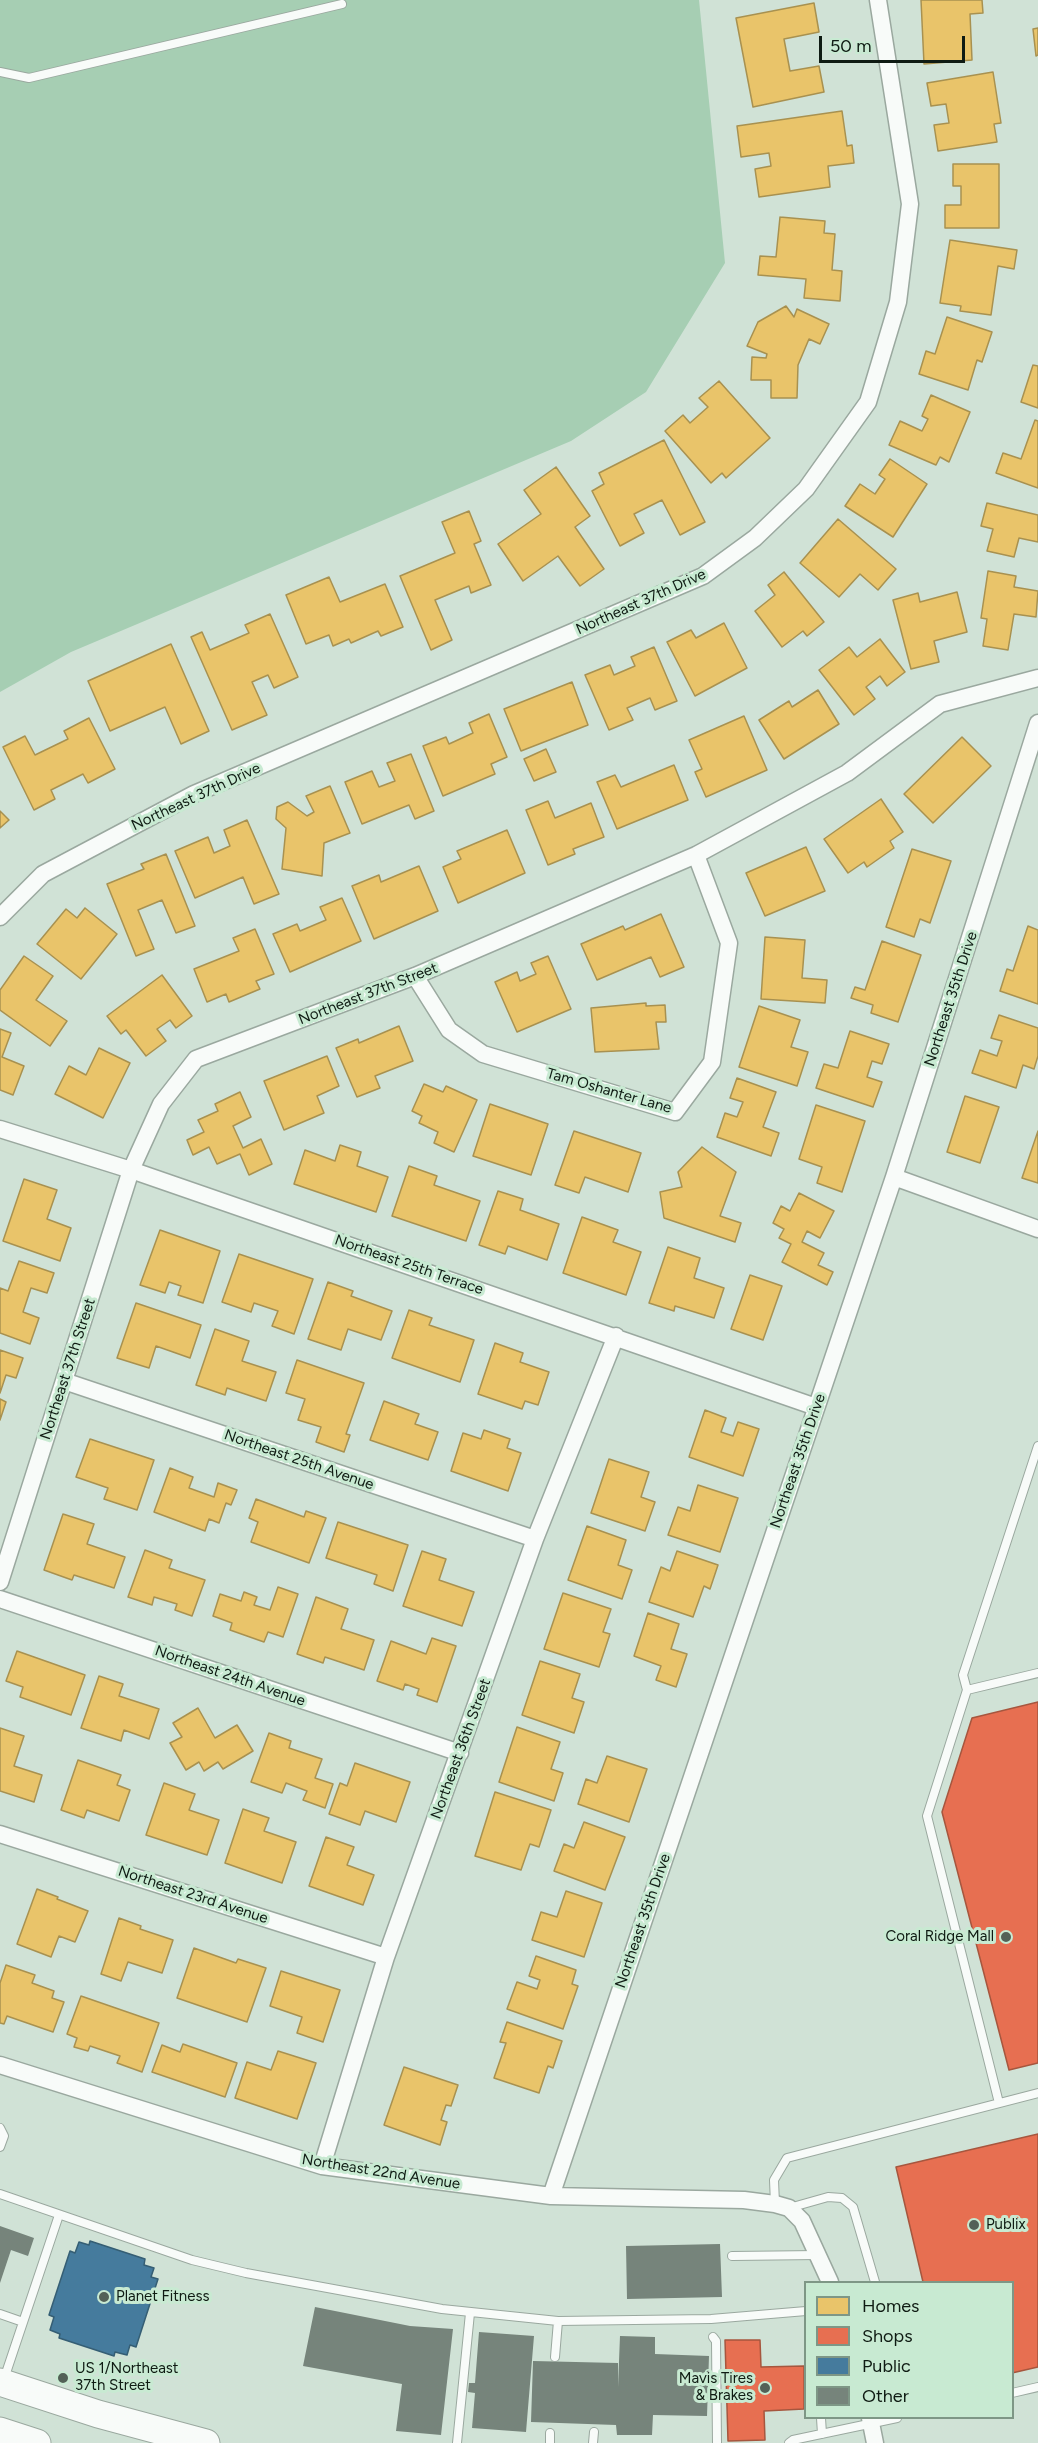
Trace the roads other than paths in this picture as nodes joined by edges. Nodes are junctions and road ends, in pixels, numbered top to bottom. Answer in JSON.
{"nodes":[{"id":1,"x":878,"y":0,"type":"edge"},
{"id":2,"x":342,"y":4,"type":"dead end"},
{"id":3,"x":0,"y":72,"type":"edge"},
{"id":4,"x":1038,"y":678,"type":"edge"},
{"id":5,"x":1038,"y":723,"type":"edge"},
{"id":6,"x":696,"y":855,"type":"junction"},
{"id":7,"x":0,"y":917,"type":"edge"},
{"id":8,"x":415,"y":976,"type":"junction"},
{"id":9,"x":0,"y":1129,"type":"edge"},
{"id":10,"x":131,"y":1170,"type":"junction"},
{"id":11,"x":894,"y":1177,"type":"junction"},
{"id":12,"x":1038,"y":1229,"type":"edge"},
{"id":13,"x":616,"y":1336,"type":"junction"},
{"id":14,"x":64,"y":1381,"type":"junction"},
{"id":15,"x":816,"y":1407,"type":"junction"},
{"id":16,"x":1038,"y":1446,"type":"edge"},
{"id":17,"x":535,"y":1539,"type":"junction"},
{"id":18,"x":0,"y":1582,"type":"edge"},
{"id":19,"x":0,"y":1599,"type":"edge"},
{"id":20,"x":1038,"y":1673,"type":"edge"},
{"id":21,"x":967,"y":1690,"type":"junction"},
{"id":22,"x":460,"y":1753,"type":"junction"},
{"id":23,"x":0,"y":1833,"type":"edge"},
{"id":24,"x":386,"y":1957,"type":"junction"},
{"id":25,"x":0,"y":2065,"type":"edge"},
{"id":26,"x":1038,"y":2093,"type":"edge"},
{"id":27,"x":999,"y":2103,"type":"junction"},
{"id":28,"x":0,"y":2128,"type":"edge"},
{"id":29,"x":0,"y":2147,"type":"edge"},
{"id":30,"x":322,"y":2166,"type":"junction"},
{"id":31,"x":0,"y":2194,"type":"edge"},
{"id":32,"x":551,"y":2196,"type":"junction"},
{"id":33,"x":782,"y":2206,"type":"junction"},
{"id":34,"x":59,"y":2215,"type":"junction"},
{"id":35,"x":819,"y":2255,"type":"junction"},
{"id":36,"x":732,"y":2256,"type":"dead end"},
{"id":37,"x":829,"y":2281,"type":"edge"},
{"id":38,"x":874,"y":2281,"type":"edge"},
{"id":39,"x":804,"y":2311,"type":"edge"},
{"id":40,"x":470,"y":2313,"type":"junction"},
{"id":41,"x":0,"y":2314,"type":"edge"},
{"id":42,"x":558,"y":2321,"type":"junction"},
{"id":43,"x":23,"y":2322,"type":"junction"},
{"id":44,"x":712,"y":2337,"type":"dead end"},
{"id":45,"x":555,"y":2357,"type":"dead end"},
{"id":46,"x":2,"y":2382,"type":"edge"},
{"id":47,"x":1038,"y":2387,"type":"edge"},
{"id":48,"x":1014,"y":2393,"type":"edge"},
{"id":49,"x":821,"y":2419,"type":"edge"},
{"id":50,"x":870,"y":2420,"type":"edge"},
{"id":51,"x":0,"y":2431,"type":"edge"},
{"id":52,"x":594,"y":2432,"type":"dead end"},
{"id":53,"x":550,"y":2433,"type":"dead end"},
{"id":54,"x":822,"y":2434,"type":"junction"},
{"id":55,"x":38,"y":2443,"type":"edge"},
{"id":56,"x":206,"y":2443,"type":"edge"},
{"id":57,"x":457,"y":2443,"type":"edge"},
{"id":58,"x":549,"y":2443,"type":"edge"},
{"id":59,"x":593,"y":2443,"type":"edge"},
{"id":60,"x":717,"y":2443,"type":"edge"},
{"id":61,"x":789,"y":2443,"type":"edge"},
{"id":62,"x":875,"y":2443,"type":"edge"}],
"edges":[{"from":1,"to":7,"type":"street","name":"Northeast 37th Drive"},
{"from":2,"to":3,"type":"lane"},
{"from":4,"to":6,"type":"street","name":"Northeast 37th Street"},
{"from":5,"to":11,"type":"street","name":"Northeast 35th Drive"},
{"from":6,"to":8,"type":"street","name":"Northeast 37th Street"},
{"from":6,"to":8,"type":"street","name":"Tam Oshanter Lane"},
{"from":8,"to":10,"type":"street","name":"Northeast 37th Street"},
{"from":9,"to":10,"type":"street","name":"Northeast 25th Terrace"},
{"from":10,"to":13,"type":"street","name":"Northeast 25th Terrace"},
{"from":10,"to":14,"type":"street","name":"Northeast 37th Street"},
{"from":11,"to":12,"type":"street"},
{"from":11,"to":15,"type":"street","name":"Northeast 35th Drive"},
{"from":13,"to":15,"type":"street","name":"Northeast 25th Terrace"},
{"from":13,"to":17,"type":"street","name":"Northeast 36th Street"},
{"from":14,"to":17,"type":"street","name":"Northeast 25th Avenue"},
{"from":14,"to":18,"type":"street","name":"Northeast 37th Street"},
{"from":15,"to":32,"type":"street","name":"Northeast 35th Drive"},
{"from":16,"to":21,"type":"lane"},
{"from":17,"to":22,"type":"street","name":"Northeast 36th Street"},
{"from":19,"to":22,"type":"street","name":"Northeast 24th Avenue"},
{"from":20,"to":21,"type":"lane"},
{"from":21,"to":27,"type":"lane"},
{"from":22,"to":24,"type":"street","name":"Northeast 36th Street"},
{"from":23,"to":24,"type":"street","name":"Northeast 23rd Avenue"},
{"from":24,"to":30,"type":"street","name":"Northeast 36th Street"},
{"from":25,"to":30,"type":"street","name":"Northeast 22nd Avenue"},
{"from":26,"to":27,"type":"lane"},
{"from":27,"to":33,"type":"lane"},
{"from":28,"to":29,"type":"lane"},
{"from":30,"to":32,"type":"street","name":"Northeast 22nd Avenue"},
{"from":31,"to":34,"type":"lane"},
{"from":32,"to":33,"type":"street","name":"Northeast 22nd Avenue"},
{"from":33,"to":35,"type":"street"},
{"from":33,"to":38,"type":"lane"},
{"from":34,"to":40,"type":"lane"},
{"from":34,"to":43,"type":"lane"},
{"from":35,"to":36,"type":"lane"},
{"from":35,"to":37,"type":"street"},
{"from":39,"to":42,"type":"lane"},
{"from":40,"to":42,"type":"lane"},
{"from":40,"to":57,"type":"lane"},
{"from":41,"to":43,"type":"lane"},
{"from":42,"to":45,"type":"lane"},
{"from":43,"to":46,"type":"lane"},
{"from":44,"to":60,"type":"lane"},
{"from":46,"to":56,"type":"main road"},
{"from":47,"to":48,"type":"lane"},
{"from":49,"to":54,"type":"lane"},
{"from":50,"to":54,"type":"lane"},
{"from":50,"to":62,"type":"street"},
{"from":51,"to":55,"type":"main road"},
{"from":52,"to":59,"type":"lane"},
{"from":53,"to":58,"type":"lane"},
{"from":54,"to":61,"type":"lane"}]}
